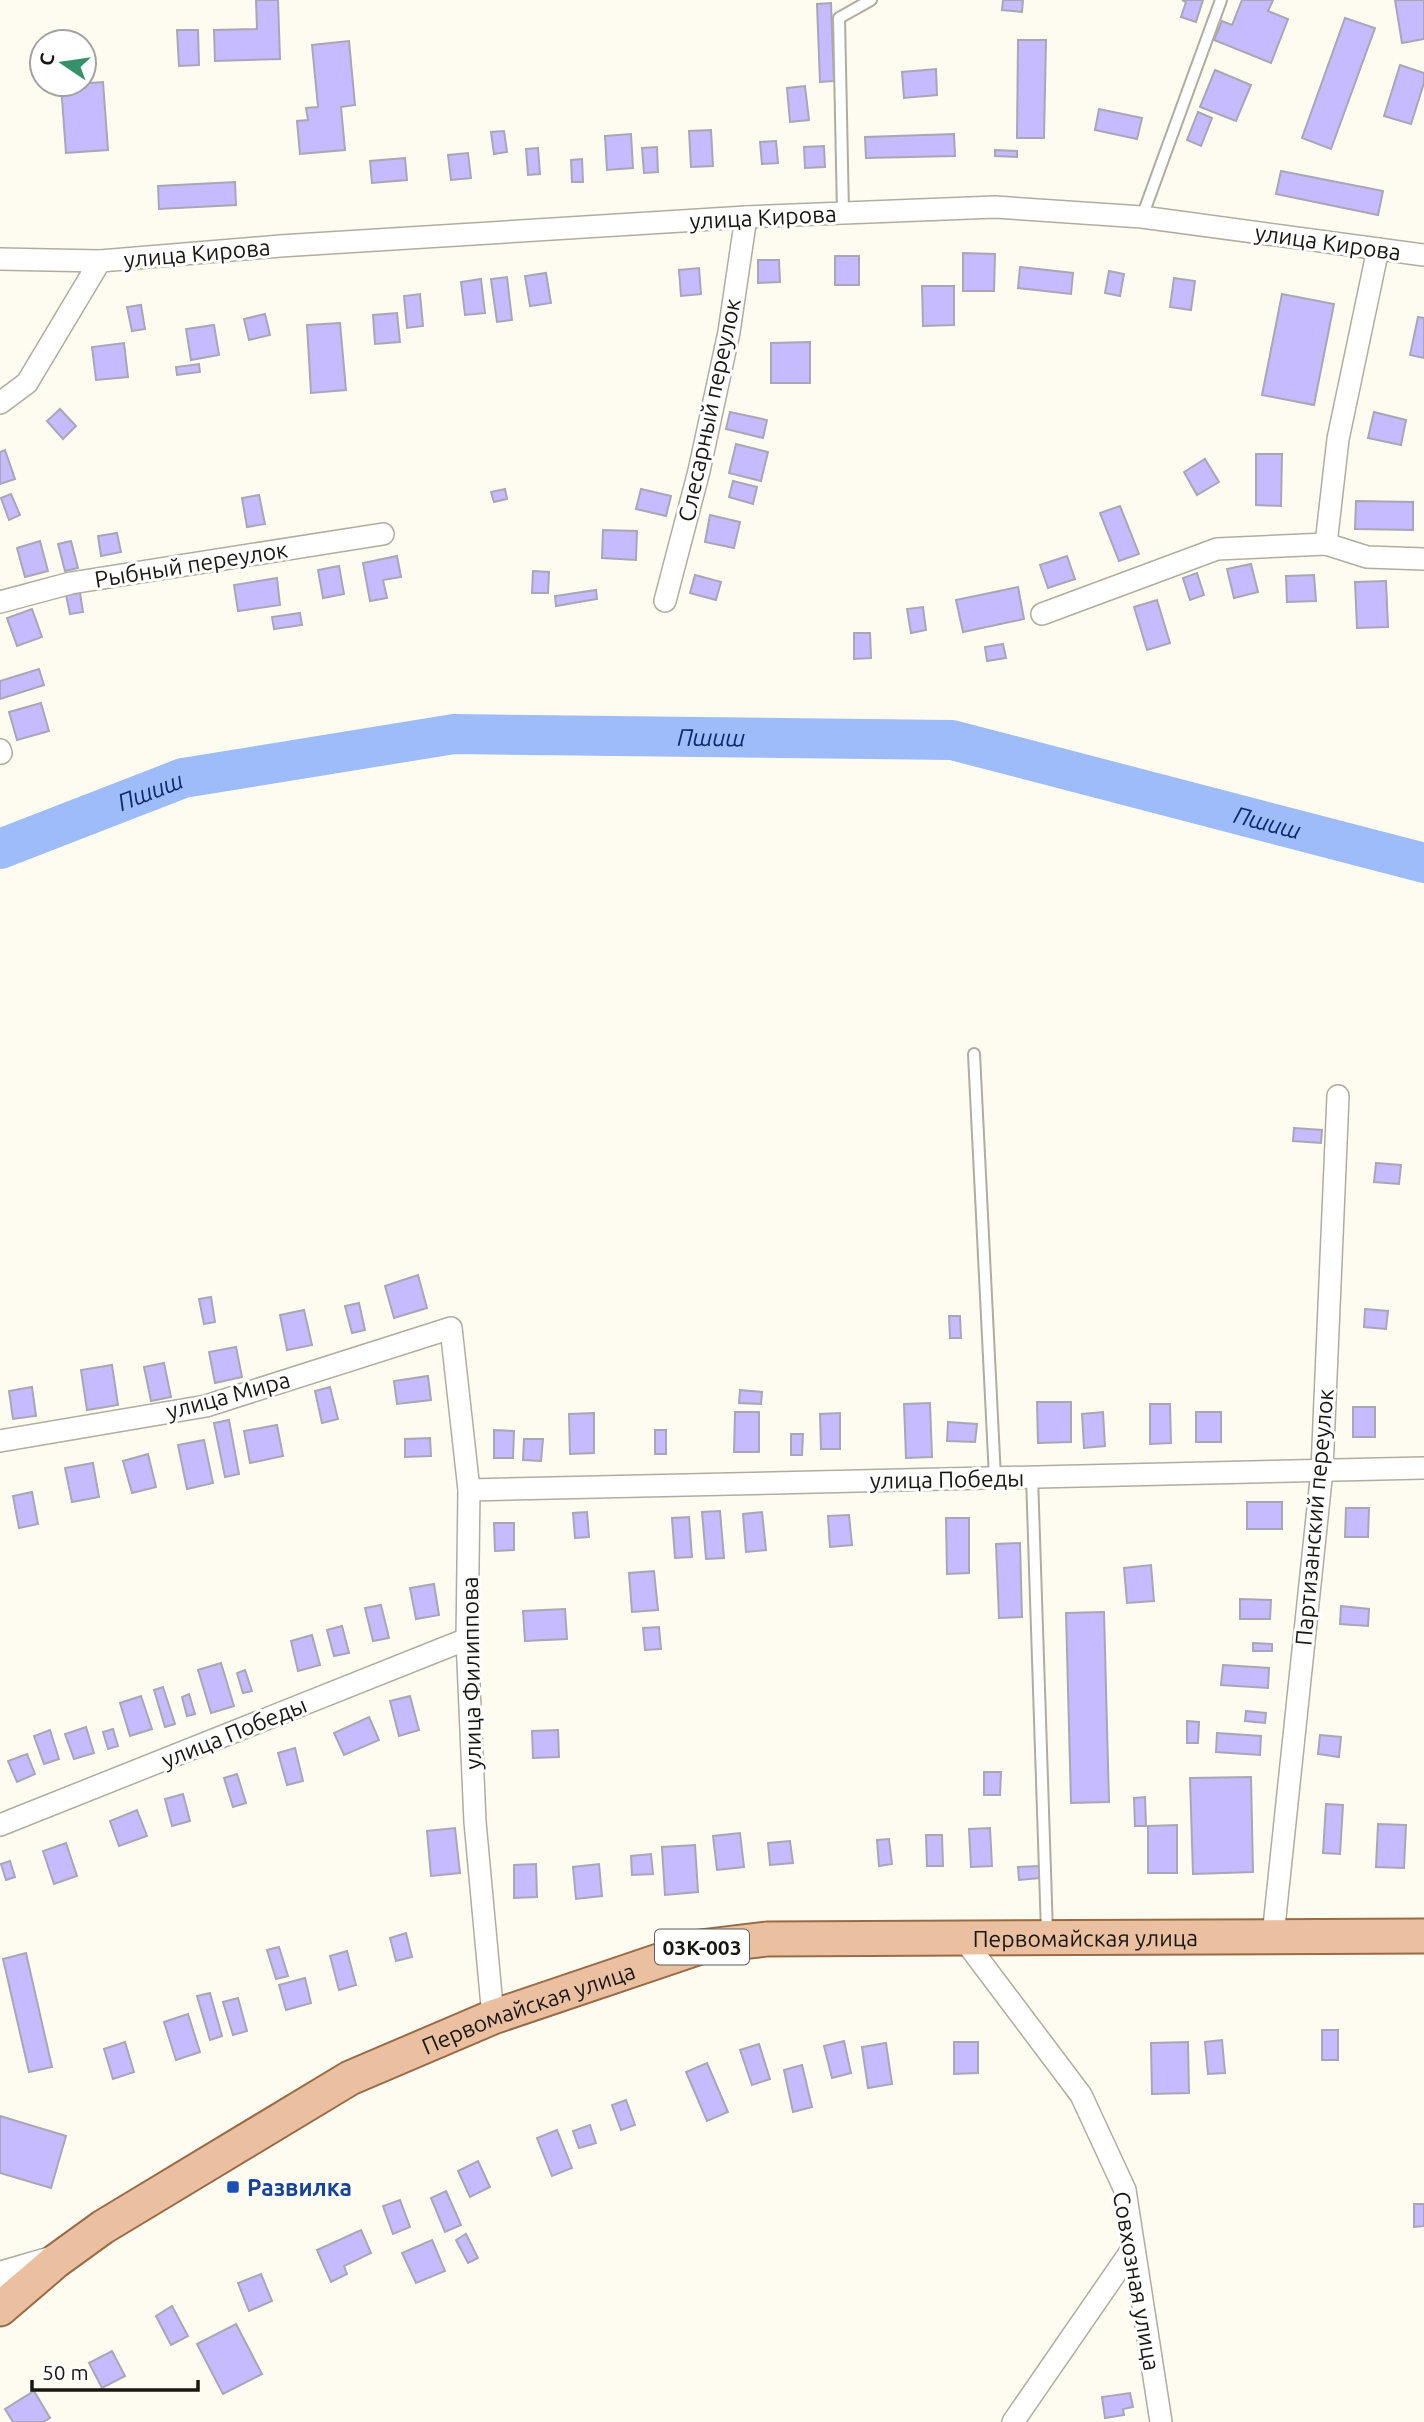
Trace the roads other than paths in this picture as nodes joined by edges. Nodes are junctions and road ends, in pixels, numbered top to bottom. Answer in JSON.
{"nodes":[{"id":1,"x":871,"y":0,"type":"edge"},
{"id":2,"x":1221,"y":0,"type":"edge"},
{"id":3,"x":843,"y":213,"type":"junction"},
{"id":4,"x":746,"y":217,"type":"junction"},
{"id":5,"x":1142,"y":217,"type":"junction"},
{"id":6,"x":1378,"y":249,"type":"junction"},
{"id":7,"x":1424,"y":256,"type":"edge"},
{"id":8,"x":0,"y":259,"type":"edge"},
{"id":9,"x":100,"y":261,"type":"junction"},
{"id":10,"x":0,"y":402,"type":"edge"},
{"id":11,"x":383,"y":534,"type":"dead end"},
{"id":12,"x":1326,"y":544,"type":"junction"},
{"id":13,"x":1424,"y":559,"type":"edge"},
{"id":14,"x":665,"y":601,"type":"dead end"},
{"id":15,"x":0,"y":602,"type":"edge"},
{"id":16,"x":1042,"y":614,"type":"dead end"},
{"id":17,"x":974,"y":1054,"type":"dead end"},
{"id":18,"x":1338,"y":1096,"type":"dead end"},
{"id":19,"x":451,"y":1328,"type":"joint"},
{"id":20,"x":0,"y":1441,"type":"edge"},
{"id":21,"x":1424,"y":1468,"type":"edge"},
{"id":22,"x":1322,"y":1470,"type":"junction"},
{"id":23,"x":1032,"y":1477,"type":"junction"},
{"id":24,"x":995,"y":1478,"type":"junction"},
{"id":25,"x":469,"y":1490,"type":"junction"},
{"id":26,"x":467,"y":1639,"type":"junction"},
{"id":27,"x":0,"y":1825,"type":"edge"},
{"id":28,"x":1048,"y":1936,"type":"junction"},
{"id":29,"x":1273,"y":1936,"type":"junction"},
{"id":30,"x":1424,"y":1936,"type":"edge"},
{"id":31,"x":962,"y":1937,"type":"junction"},
{"id":32,"x":493,"y":2017,"type":"junction"},
{"id":33,"x":1133,"y":2248,"type":"junction"},
{"id":34,"x":56,"y":2261,"type":"junction"},
{"id":35,"x":0,"y":2277,"type":"edge"},
{"id":36,"x":0,"y":2309,"type":"edge"},
{"id":37,"x":1013,"y":2422,"type":"edge"},
{"id":38,"x":1161,"y":2422,"type":"edge"}],
"edges":[{"from":1,"to":3,"type":"lane"},
{"from":2,"to":5,"type":"lane"},
{"from":3,"to":4,"type":"street","name":"улица Кирова"},
{"from":3,"to":5,"type":"street","name":"улица Кирова"},
{"from":4,"to":9,"type":"street","name":"улица Кирова"},
{"from":4,"to":14,"type":"street","name":"Слесарный переулок"},
{"from":5,"to":6,"type":"street","name":"улица Кирова"},
{"from":6,"to":7,"type":"street","name":"улица Кирова"},
{"from":6,"to":12,"type":"street"},
{"from":8,"to":9,"type":"street","name":"улица Кирова"},
{"from":9,"to":10,"type":"street","name":"улица Кирова"},
{"from":11,"to":15,"type":"street","name":"Рыбный переулок"},
{"from":12,"to":13,"type":"street"},
{"from":12,"to":16,"type":"street"},
{"from":17,"to":24,"type":"lane"},
{"from":18,"to":22,"type":"street","name":"Партизанский переулок"},
{"from":19,"to":20,"type":"street","name":"улица Мира"},
{"from":19,"to":25,"type":"street","name":"улица Филиппова"},
{"from":21,"to":22,"type":"street","name":"улица Победы"},
{"from":22,"to":23,"type":"street","name":"улица Победы"},
{"from":22,"to":29,"type":"street","name":"Партизанский переулок"},
{"from":23,"to":24,"type":"street","name":"улица Победы"},
{"from":23,"to":28,"type":"lane"},
{"from":24,"to":25,"type":"street","name":"улица Победы"},
{"from":25,"to":26,"type":"street","name":"улица Филиппова"},
{"from":26,"to":27,"type":"street","name":"улица Победы"},
{"from":26,"to":32,"type":"street","name":"улица Филиппова"},
{"from":28,"to":29,"type":"main road","name":"Первомайская улица","number":"03К-003"},
{"from":28,"to":31,"type":"main road","name":"Первомайская улица","number":"03К-003"},
{"from":29,"to":30,"type":"main road","name":"Первомайская улица","number":"03К-003"},
{"from":31,"to":32,"type":"main road","name":"Первомайская улица","number":"03К-003"},
{"from":31,"to":33,"type":"street","name":"Совхозная улица"},
{"from":32,"to":34,"type":"main road","name":"Первомайская улица","number":"03К-003"},
{"from":33,"to":37,"type":"street"},
{"from":33,"to":38,"type":"street","name":"Совхозная улица"},
{"from":34,"to":35,"type":"main road"},
{"from":34,"to":36,"type":"main road","name":"Первомайская улица","number":"03К-003"}]}
